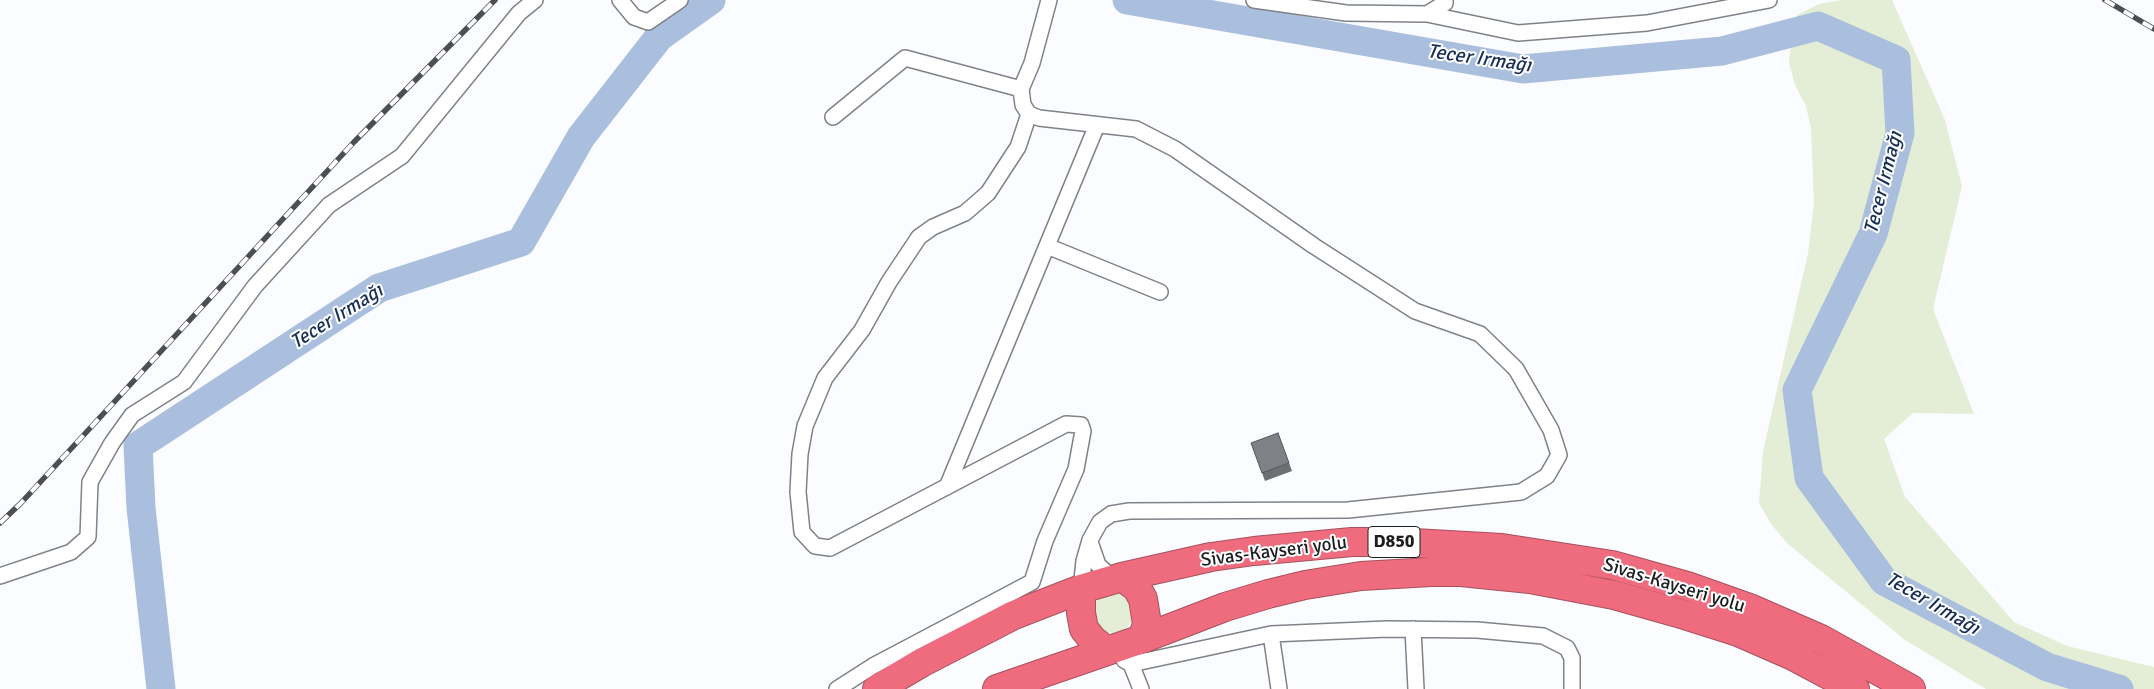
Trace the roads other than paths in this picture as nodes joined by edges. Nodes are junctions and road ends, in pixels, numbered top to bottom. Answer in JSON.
{"nodes":[{"id":1,"x":535,"y":0,"type":"edge"},
{"id":2,"x":620,"y":0,"type":"edge"},
{"id":3,"x":680,"y":0,"type":"edge"},
{"id":4,"x":1049,"y":0,"type":"edge"},
{"id":5,"x":1254,"y":0,"type":"edge"},
{"id":6,"x":1445,"y":0,"type":"edge"},
{"id":7,"x":1769,"y":0,"type":"edge"},
{"id":8,"x":1428,"y":14,"type":"junction"},
{"id":9,"x":1021,"y":89,"type":"junction"},
{"id":10,"x":1030,"y":114,"type":"junction"},
{"id":11,"x":833,"y":117,"type":"dead end"},
{"id":12,"x":1097,"y":125,"type":"junction"},
{"id":13,"x":1047,"y":246,"type":"junction"},
{"id":14,"x":1160,"y":292,"type":"dead end"},
{"id":15,"x":947,"y":487,"type":"junction"},
{"id":16,"x":1090,"y":540,"type":"junction"},
{"id":17,"x":0,"y":576,"type":"edge"},
{"id":18,"x":1122,"y":577,"type":"junction"},
{"id":19,"x":1081,"y":589,"type":"junction"},
{"id":20,"x":1414,"y":629,"type":"junction"},
{"id":21,"x":1271,"y":634,"type":"junction"},
{"id":22,"x":1142,"y":639,"type":"junction"},
{"id":23,"x":1107,"y":651,"type":"junction"},
{"id":24,"x":1130,"y":664,"type":"junction"},
{"id":25,"x":1011,"y":687,"type":"edge"},
{"id":26,"x":837,"y":689,"type":"edge"},
{"id":27,"x":877,"y":689,"type":"edge"},
{"id":28,"x":1141,"y":689,"type":"edge"},
{"id":29,"x":1280,"y":689,"type":"edge"},
{"id":30,"x":1416,"y":689,"type":"edge"},
{"id":31,"x":1572,"y":689,"type":"edge"},
{"id":32,"x":1855,"y":689,"type":"edge"},
{"id":33,"x":1911,"y":689,"type":"edge"}],
"edges":[{"from":1,"to":17,"type":"street"},
{"from":2,"to":3,"type":"street"},
{"from":4,"to":9,"type":"street"},
{"from":5,"to":8,"type":"street"},
{"from":6,"to":8,"type":"street"},
{"from":7,"to":8,"type":"street"},
{"from":9,"to":10,"type":"street"},
{"from":9,"to":11,"type":"street"},
{"from":10,"to":12,"type":"street"},
{"from":10,"to":15,"type":"street"},
{"from":12,"to":13,"type":"street"},
{"from":12,"to":16,"type":"street"},
{"from":13,"to":14,"type":"street"},
{"from":13,"to":15,"type":"street"},
{"from":15,"to":26,"type":"street"},
{"from":16,"to":18,"type":"street"},
{"from":16,"to":19,"type":"street"},
{"from":18,"to":19,"type":"highway","name":"Sivas-Kayseri yolu","number":"D850"},
{"from":18,"to":22,"type":"highway"},
{"from":18,"to":33,"type":"highway","name":"Sivas-Kayseri yolu","number":"D850"},
{"from":19,"to":23,"type":"highway"},
{"from":19,"to":27,"type":"highway","name":"Sivas-Kayseri yolu","number":"D850"},
{"from":20,"to":21,"type":"street"},
{"from":20,"to":30,"type":"street"},
{"from":20,"to":31,"type":"street"},
{"from":21,"to":24,"type":"street"},
{"from":21,"to":29,"type":"street"},
{"from":22,"to":23,"type":"highway","name":"Sivas-Kayseri yolu","number":"D850"},
{"from":22,"to":24,"type":"street"},
{"from":22,"to":32,"type":"highway","name":"Sivas-Kayseri yolu","number":"D850"},
{"from":23,"to":24,"type":"street"},
{"from":23,"to":25,"type":"highway","name":"Sivas-Kayseri yolu","number":"D850"},
{"from":24,"to":28,"type":"street"}]}
